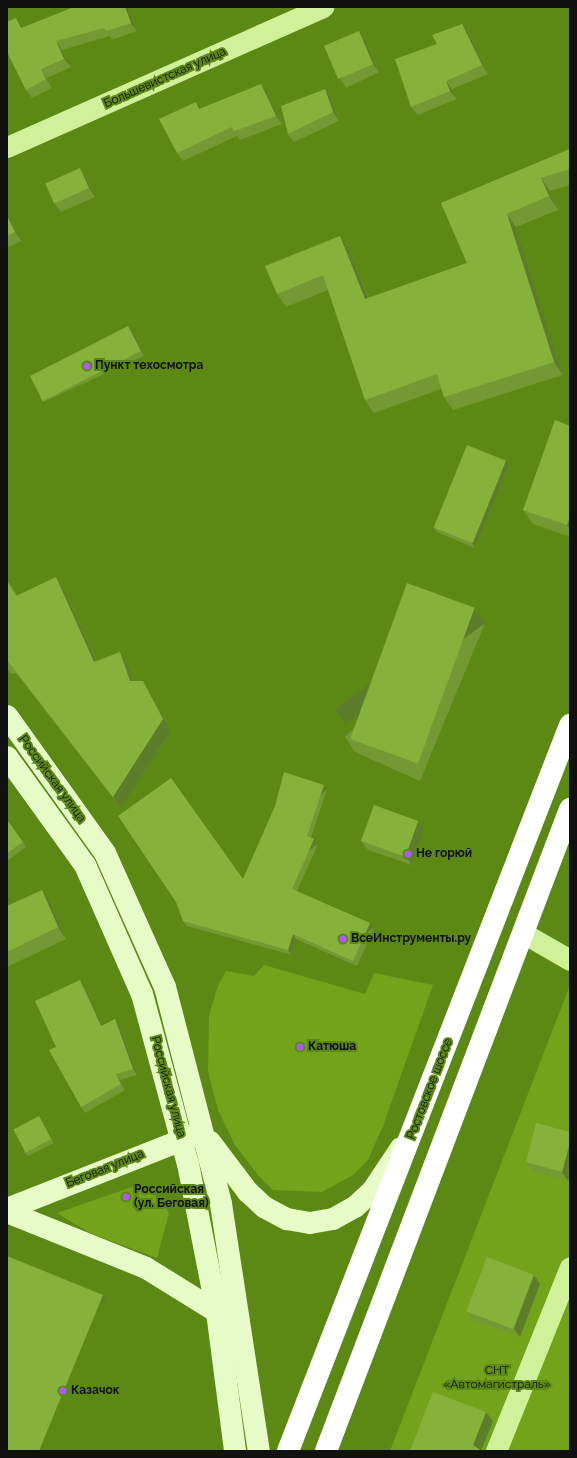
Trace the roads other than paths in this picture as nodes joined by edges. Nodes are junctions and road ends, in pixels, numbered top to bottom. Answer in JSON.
{"nodes":[{"id":1,"x":322,"y":7,"type":"edge"},
{"id":2,"x":7,"y":147,"type":"edge"},
{"id":3,"x":7,"y":716,"type":"edge"},
{"id":4,"x":570,"y":725,"type":"edge"},
{"id":5,"x":7,"y":757,"type":"edge"},
{"id":6,"x":570,"y":809,"type":"edge"},
{"id":7,"x":523,"y":933,"type":"junction"},
{"id":8,"x":570,"y":960,"type":"edge"},
{"id":9,"x":415,"y":1127,"type":"junction"},
{"id":10,"x":204,"y":1133,"type":"junction"},
{"id":11,"x":182,"y":1138,"type":"junction"},
{"id":12,"x":7,"y":1209,"type":"edge"},
{"id":13,"x":7,"y":1212,"type":"edge"},
{"id":14,"x":568,"y":1277,"type":"edge"},
{"id":15,"x":217,"y":1312,"type":"junction"},
{"id":16,"x":235,"y":1451,"type":"edge"},
{"id":17,"x":259,"y":1451,"type":"edge"},
{"id":18,"x":288,"y":1451,"type":"edge"},
{"id":19,"x":326,"y":1451,"type":"edge"},
{"id":20,"x":496,"y":1451,"type":"edge"}],
"edges":[{"from":1,"to":2,"type":"street","name":"Большевистская улица"},
{"from":3,"to":10,"type":"main road","name":"Российская улица"},
{"from":4,"to":9,"type":"highway","name":"Ростовское шоссе"},
{"from":5,"to":11,"type":"main road","name":"Российская улица"},
{"from":6,"to":7,"type":"highway"},
{"from":7,"to":8,"type":"street"},
{"from":7,"to":19,"type":"highway"},
{"from":9,"to":10,"type":"main road"},
{"from":9,"to":18,"type":"highway","name":"Ростовское шоссе"},
{"from":10,"to":11,"type":"main road","name":"Беговая улица"},
{"from":10,"to":17,"type":"main road","name":"Российская улица"},
{"from":11,"to":12,"type":"main road","name":"Беговая улица"},
{"from":11,"to":15,"type":"main road","name":"Российская улица"},
{"from":13,"to":15,"type":"main road"},
{"from":14,"to":20,"type":"street"},
{"from":15,"to":16,"type":"main road","name":"Российская улица"}]}
